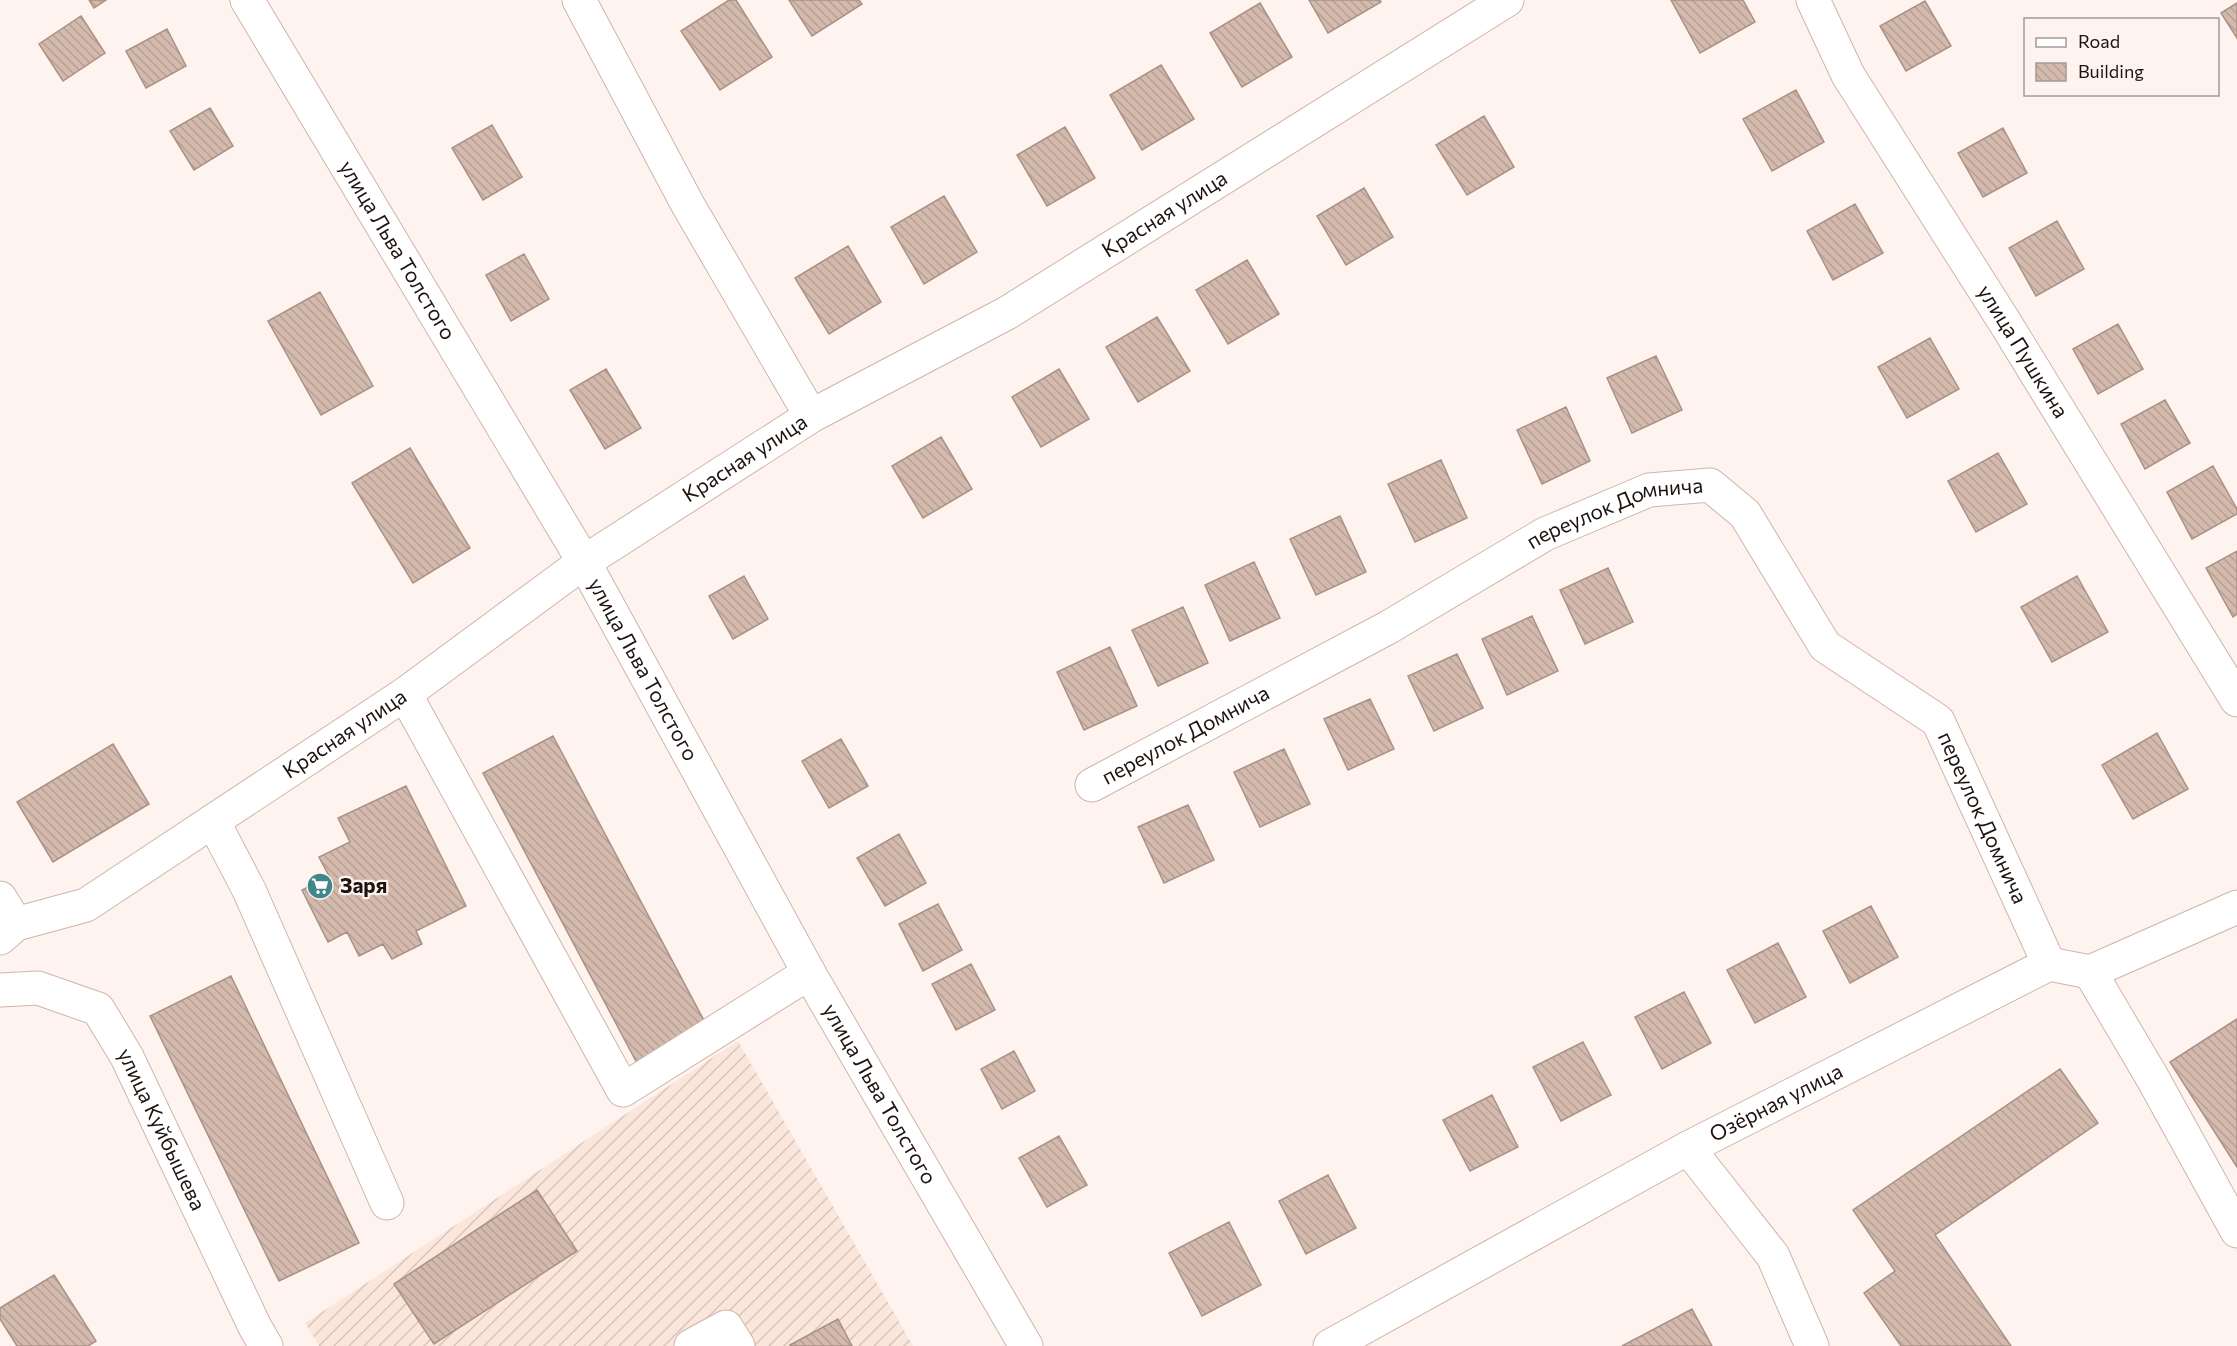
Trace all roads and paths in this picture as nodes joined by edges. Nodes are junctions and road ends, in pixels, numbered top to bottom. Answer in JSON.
{"nodes":[{"id":1,"x":247,"y":0,"type":"edge"},
{"id":2,"x":579,"y":0,"type":"edge"},
{"id":3,"x":1507,"y":0,"type":"edge"},
{"id":4,"x":1813,"y":0,"type":"edge"},
{"id":5,"x":811,"y":416,"type":"junction"},
{"id":6,"x":584,"y":562,"type":"junction"},
{"id":7,"x":405,"y":694,"type":"junction"},
{"id":8,"x":2237,"y":700,"type":"edge"},
{"id":9,"x":1092,"y":785,"type":"dead end"},
{"id":10,"x":213,"y":821,"type":"junction"},
{"id":11,"x":2237,"y":907,"type":"edge"},
{"id":12,"x":5,"y":920,"type":"edge"},
{"id":13,"x":2049,"y":964,"type":"junction"},
{"id":14,"x":2090,"y":972,"type":"junction"},
{"id":15,"x":809,"y":973,"type":"junction"},
{"id":16,"x":0,"y":990,"type":"edge"},
{"id":17,"x":1688,"y":1148,"type":"junction"},
{"id":18,"x":387,"y":1203,"type":"dead end"},
{"id":19,"x":2237,"y":1231,"type":"edge"},
{"id":20,"x":266,"y":1346,"type":"edge"},
{"id":21,"x":691,"y":1346,"type":"edge"},
{"id":22,"x":738,"y":1346,"type":"edge"},
{"id":23,"x":1026,"y":1346,"type":"edge"},
{"id":24,"x":1330,"y":1346,"type":"edge"},
{"id":25,"x":1812,"y":1346,"type":"edge"}],
"edges":[{"from":1,"to":6,"type":"street","name":"улица Льва Толстого"},
{"from":2,"to":5,"type":"street"},
{"from":3,"to":5,"type":"street","name":"Красная улица"},
{"from":4,"to":8,"type":"street","name":"улица Пушкина"},
{"from":5,"to":6,"type":"street","name":"Красная улица"},
{"from":6,"to":7,"type":"street","name":"Красная улица"},
{"from":6,"to":15,"type":"street","name":"улица Льва Толстого"},
{"from":7,"to":10,"type":"street","name":"Красная улица"},
{"from":7,"to":15,"type":"street"},
{"from":9,"to":13,"type":"street","name":"переулок Домнича"},
{"from":10,"to":12,"type":"street","name":"Красная улица"},
{"from":10,"to":18,"type":"street"},
{"from":11,"to":14,"type":"street"},
{"from":13,"to":14,"type":"street"},
{"from":13,"to":17,"type":"street","name":"Озёрная улица"},
{"from":14,"to":19,"type":"street"},
{"from":15,"to":23,"type":"street","name":"улица Льва Толстого"},
{"from":16,"to":20,"type":"street","name":"улица Куйбышева"},
{"from":17,"to":24,"type":"street","name":"Озёрная улица"},
{"from":17,"to":25,"type":"street"},
{"from":21,"to":22,"type":"street"}]}
